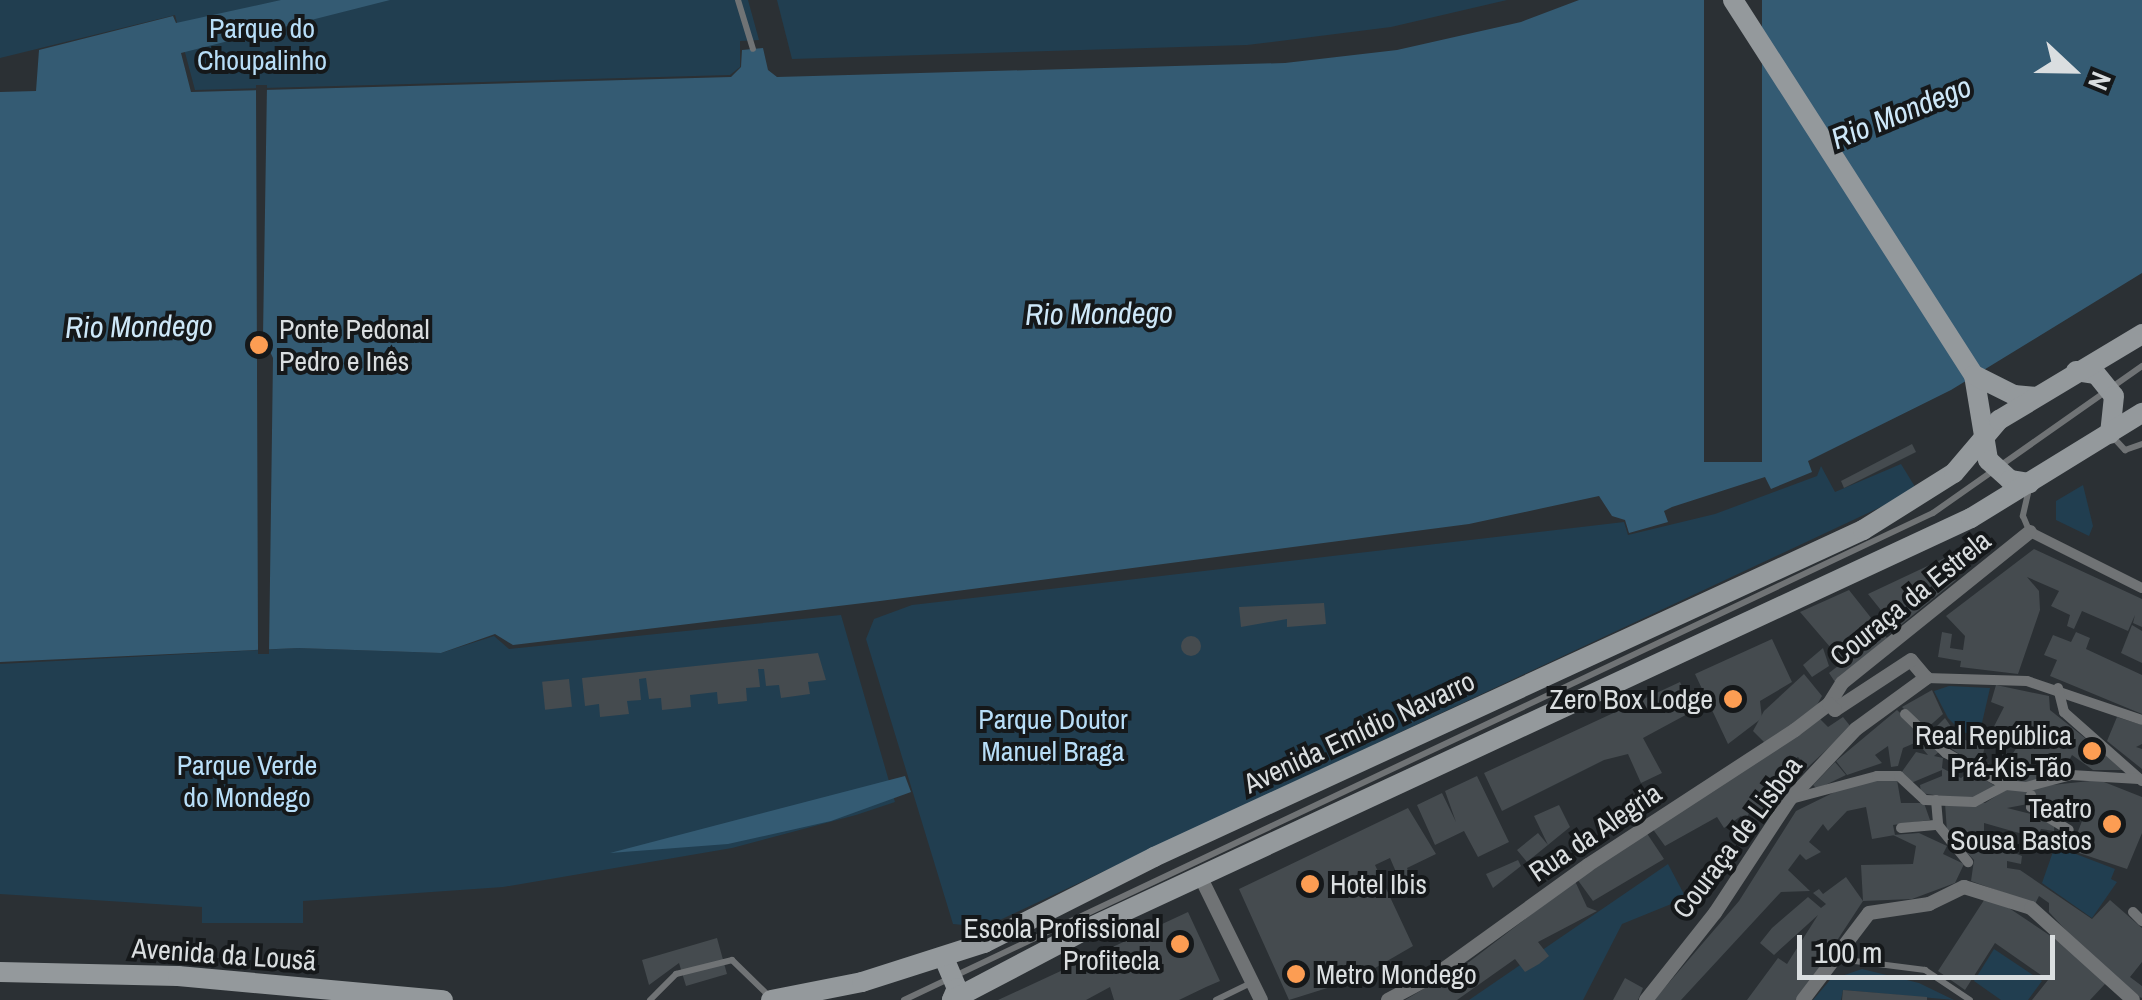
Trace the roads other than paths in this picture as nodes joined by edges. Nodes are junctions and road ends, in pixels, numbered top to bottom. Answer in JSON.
{"nodes":[{"id":1,"x":738,"y":0,"type":"edge"},
{"id":2,"x":1733,"y":0,"type":"edge"},
{"id":3,"x":752,"y":49,"type":"dead end"},
{"id":4,"x":2142,"y":334,"type":"edge"},
{"id":5,"x":2142,"y":366,"type":"edge"},
{"id":6,"x":2076,"y":371,"type":"junction"},
{"id":7,"x":1974,"y":376,"type":"junction"},
{"id":8,"x":2107,"y":386,"type":"junction"},
{"id":9,"x":2036,"y":397,"type":"junction"},
{"id":10,"x":2142,"y":414,"type":"edge"},
{"id":11,"x":2110,"y":434,"type":"junction"},
{"id":12,"x":1983,"y":436,"type":"junction"},
{"id":13,"x":2142,"y":444,"type":"edge"},
{"id":14,"x":1996,"y":471,"type":"junction"},
{"id":15,"x":2030,"y":482,"type":"junction"},
{"id":16,"x":2030,"y":532,"type":"junction"},
{"id":17,"x":2142,"y":588,"type":"edge"},
{"id":18,"x":1926,"y":678,"type":"junction"},
{"id":19,"x":2058,"y":688,"type":"junction"},
{"id":20,"x":1829,"y":704,"type":"junction"},
{"id":21,"x":1905,"y":714,"type":"dead end"},
{"id":22,"x":2142,"y":720,"type":"edge"},
{"id":23,"x":2140,"y":780,"type":"edge"},
{"id":24,"x":2006,"y":785,"type":"junction"},
{"id":25,"x":2031,"y":794,"type":"dead end"},
{"id":26,"x":1790,"y":800,"type":"junction"},
{"id":27,"x":1936,"y":800,"type":"junction"},
{"id":28,"x":1938,"y":825,"type":"junction"},
{"id":29,"x":1900,"y":828,"type":"dead end"},
{"id":30,"x":2069,"y":830,"type":"dead end"},
{"id":31,"x":1968,"y":862,"type":"dead end"},
{"id":32,"x":1200,"y":876,"type":"junction"},
{"id":33,"x":944,"y":958,"type":"junction"},
{"id":34,"x":1829,"y":962,"type":"junction"},
{"id":35,"x":0,"y":972,"type":"edge"},
{"id":36,"x":955,"y":978,"type":"junction"},
{"id":37,"x":1252,"y":983,"type":"junction"},
{"id":38,"x":1221,"y":999,"type":"edge"},
{"id":39,"x":443,"y":1000,"type":"edge"},
{"id":40,"x":650,"y":1000,"type":"edge"},
{"id":41,"x":772,"y":1000,"type":"edge"},
{"id":42,"x":904,"y":1000,"type":"edge"},
{"id":43,"x":952,"y":1000,"type":"edge"},
{"id":44,"x":1261,"y":1000,"type":"edge"},
{"id":45,"x":1388,"y":1000,"type":"edge"},
{"id":46,"x":1646,"y":1000,"type":"edge"},
{"id":47,"x":1802,"y":1000,"type":"edge"},
{"id":48,"x":1970,"y":1000,"type":"edge"},
{"id":49,"x":2133,"y":1000,"type":"edge"}],
"edges":[{"from":1,"to":3,"type":"lane"},
{"from":2,"to":7,"type":"main road"},
{"from":4,"to":6,"type":"main road"},
{"from":5,"to":8,"type":"lane"},
{"from":6,"to":8,"type":"main road"},
{"from":6,"to":9,"type":"main road"},
{"from":7,"to":9,"type":"main road"},
{"from":7,"to":12,"type":"main road"},
{"from":8,"to":11,"type":"main road"},
{"from":8,"to":14,"type":"lane"},
{"from":9,"to":12,"type":"main road","name":"Avenida Emídio Navarro"},
{"from":10,"to":11,"type":"main road"},
{"from":11,"to":13,"type":"lane"},
{"from":11,"to":15,"type":"main road"},
{"from":12,"to":14,"type":"main road"},
{"from":12,"to":33,"type":"main road","name":"Avenida Emídio Navarro"},
{"from":14,"to":15,"type":"main road"},
{"from":14,"to":36,"type":"lane"},
{"from":15,"to":16,"type":"lane"},
{"from":15,"to":32,"type":"main road"},
{"from":16,"to":17,"type":"street"},
{"from":16,"to":20,"type":"street","name":"Couraça da Estrela"},
{"from":18,"to":19,"type":"street"},
{"from":18,"to":20,"type":"street","name":"Couraça da Estrela"},
{"from":18,"to":26,"type":"street","name":"Couraça de Lisboa"},
{"from":19,"to":22,"type":"street"},
{"from":19,"to":23,"type":"street"},
{"from":20,"to":45,"type":"street","name":"Rua da Alegria"},
{"from":21,"to":24,"type":"street"},
{"from":23,"to":24,"type":"street"},
{"from":24,"to":27,"type":"street"},
{"from":25,"to":30,"type":"street"},
{"from":26,"to":27,"type":"street"},
{"from":26,"to":46,"type":"street","name":"Couraça de Lisboa"},
{"from":27,"to":28,"type":"street"},
{"from":28,"to":29,"type":"street"},
{"from":28,"to":31,"type":"street"},
{"from":32,"to":37,"type":"street"},
{"from":32,"to":43,"type":"main road"},
{"from":33,"to":36,"type":"main road"},
{"from":33,"to":41,"type":"main road","name":"Avenida Emídio Navarro"},
{"from":34,"to":47,"type":"street"},
{"from":34,"to":48,"type":"lane"},
{"from":34,"to":49,"type":"street"},
{"from":35,"to":39,"type":"main road","name":"Avenida da Lousã"},
{"from":36,"to":42,"type":"lane"},
{"from":36,"to":43,"type":"main road"},
{"from":37,"to":38,"type":"lane"},
{"from":37,"to":44,"type":"street"},
{"from":40,"to":41,"type":"lane"}]}
